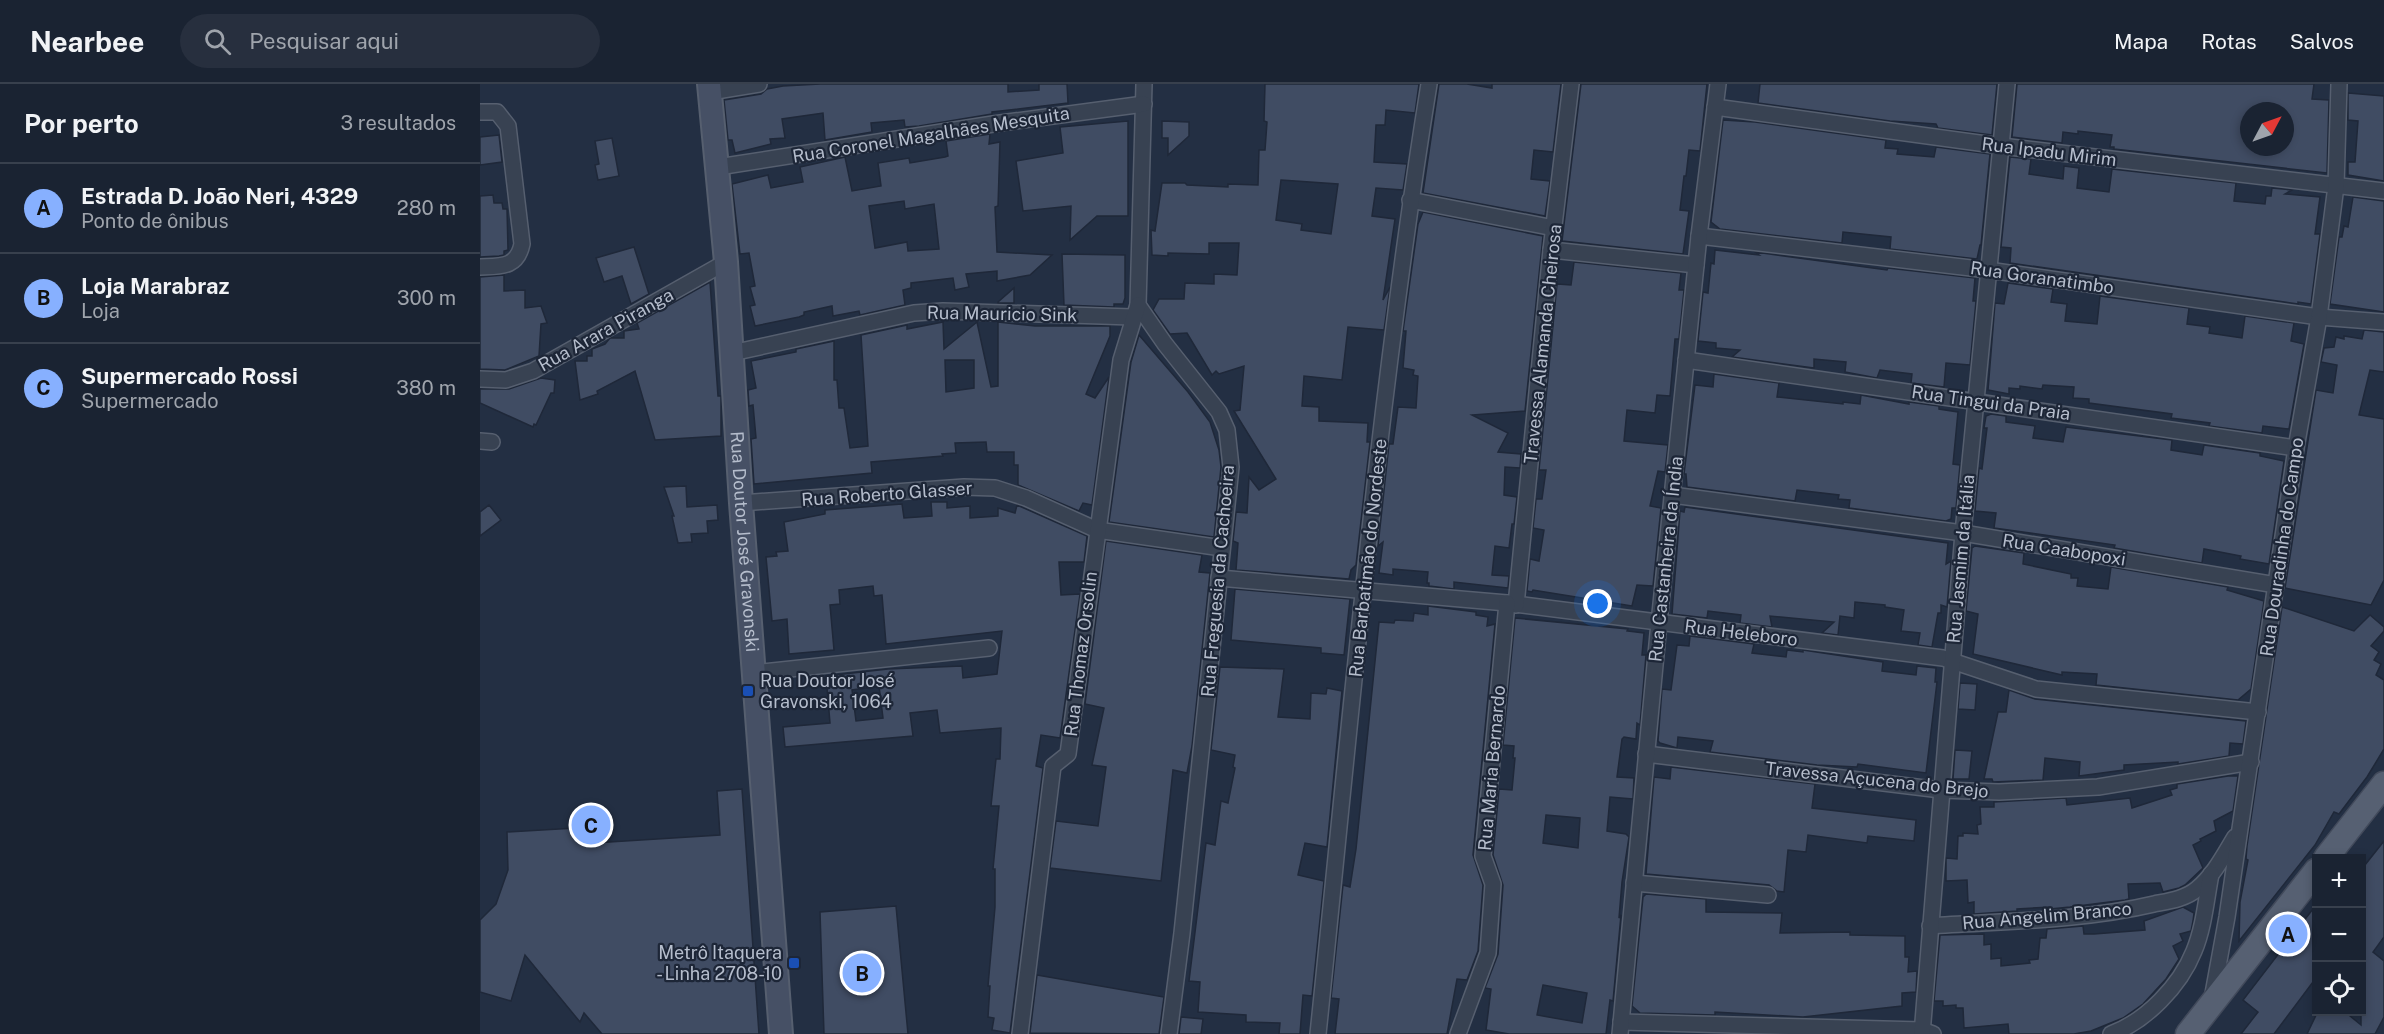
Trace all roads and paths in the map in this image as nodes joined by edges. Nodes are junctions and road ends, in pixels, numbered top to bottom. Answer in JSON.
{"nodes":[{"id":1,"x":759,"y":84,"type":"edge"},
{"id":2,"x":1144,"y":84,"type":"edge"},
{"id":3,"x":1429,"y":84,"type":"edge"},
{"id":4,"x":1571,"y":84,"type":"edge"},
{"id":5,"x":1718,"y":84,"type":"edge"},
{"id":6,"x":2007,"y":84,"type":"edge"},
{"id":7,"x":2339,"y":84,"type":"edge"},
{"id":8,"x":709,"y":88,"type":"edge"},
{"id":9,"x":1144,"y":104,"type":"junction"},
{"id":10,"x":1715,"y":107,"type":"junction"},
{"id":11,"x":480,"y":112,"type":"edge"},
{"id":12,"x":2001,"y":146,"type":"junction"},
{"id":13,"x":718,"y":167,"type":"junction"},
{"id":14,"x":2336,"y":186,"type":"junction"},
{"id":15,"x":2384,"y":191,"type":"edge"},
{"id":16,"x":1410,"y":200,"type":"junction"},
{"id":17,"x":1554,"y":228,"type":"junction"},
{"id":18,"x":1699,"y":236,"type":"junction"},
{"id":19,"x":1551,"y":250,"type":"junction"},
{"id":20,"x":726,"y":262,"type":"junction"},
{"id":21,"x":1696,"y":265,"type":"junction"},
{"id":22,"x":480,"y":267,"type":"edge"},
{"id":23,"x":1988,"y":270,"type":"junction"},
{"id":24,"x":1135,"y":311,"type":"junction"},
{"id":25,"x":2319,"y":317,"type":"junction"},
{"id":26,"x":2384,"y":322,"type":"edge"},
{"id":27,"x":732,"y":353,"type":"junction"},
{"id":28,"x":1686,"y":360,"type":"junction"},
{"id":29,"x":480,"y":380,"type":"edge"},
{"id":30,"x":1976,"y":401,"type":"junction"},
{"id":31,"x":2296,"y":448,"type":"junction"},
{"id":32,"x":1672,"y":495,"type":"junction"},
{"id":33,"x":741,"y":503,"type":"junction"},
{"id":34,"x":1097,"y":530,"type":"junction"},
{"id":35,"x":1963,"y":533,"type":"junction"},
{"id":36,"x":1222,"y":548,"type":"junction"},
{"id":37,"x":1219,"y":579,"type":"junction"},
{"id":38,"x":2276,"y":585,"type":"junction"},
{"id":39,"x":1364,"y":591,"type":"junction"},
{"id":40,"x":1511,"y":604,"type":"junction"},
{"id":41,"x":1659,"y":623,"type":"junction"},
{"id":42,"x":989,"y":648,"type":"dead end"},
{"id":43,"x":1952,"y":661,"type":"junction"},
{"id":44,"x":753,"y":673,"type":"junction"},
{"id":45,"x":2258,"y":712,"type":"junction"},
{"id":46,"x":1646,"y":754,"type":"junction"},
{"id":47,"x":2251,"y":762,"type":"junction"},
{"id":48,"x":2384,"y":784,"type":"edge"},
{"id":49,"x":1941,"y":790,"type":"junction"},
{"id":50,"x":2239,"y":832,"type":"junction"},
{"id":51,"x":2329,"y":854,"type":"edge"},
{"id":52,"x":2211,"y":874,"type":"junction"},
{"id":53,"x":2312,"y":876,"type":"edge"},
{"id":54,"x":1634,"y":883,"type":"junction"},
{"id":55,"x":1767,"y":896,"type":"dead end"},
{"id":56,"x":1930,"y":926,"type":"junction"},
{"id":57,"x":2211,"y":1008,"type":"junction"},
{"id":58,"x":1621,"y":1028,"type":"edge"},
{"id":59,"x":1926,"y":1032,"type":"edge"},
{"id":60,"x":781,"y":1034,"type":"edge"},
{"id":61,"x":1020,"y":1034,"type":"edge"},
{"id":62,"x":1169,"y":1034,"type":"edge"},
{"id":63,"x":1318,"y":1034,"type":"edge"},
{"id":64,"x":1458,"y":1034,"type":"edge"},
{"id":65,"x":2111,"y":1034,"type":"edge"},
{"id":66,"x":2188,"y":1034,"type":"edge"}],
"edges":[{"from":1,"to":8,"type":"street"},
{"from":2,"to":9,"type":"street"},
{"from":3,"to":16,"type":"street","name":"Rua Barbatimão do Nordeste"},
{"from":4,"to":17,"type":"street","name":"Travessa Alamanda Cheirosa"},
{"from":5,"to":10,"type":"street","name":"Rua Castanheira da Índia"},
{"from":6,"to":12,"type":"street","name":"Rua Jasmim da Itália"},
{"from":7,"to":14,"type":"street","name":"Rua Douradinha do Campo"},
{"from":8,"to":13,"type":"street","name":"Rua Doutor José Gravonski"},
{"from":9,"to":13,"type":"street","name":"Rua Coronel Magalhães Mesquita"},
{"from":9,"to":24,"type":"street"},
{"from":10,"to":12,"type":"street","name":"Rua Ipadu Mirim"},
{"from":10,"to":18,"type":"street","name":"Rua Castanheira da Índia"},
{"from":11,"to":22,"type":"street"},
{"from":12,"to":14,"type":"street","name":"Rua Ipadu Mirim"},
{"from":12,"to":23,"type":"street","name":"Rua Jasmim da Itália"},
{"from":13,"to":20,"type":"street","name":"Rua Doutor José Gravonski"},
{"from":14,"to":15,"type":"street","name":"Rua Ipadu Mirim"},
{"from":14,"to":25,"type":"street","name":"Rua Douradinha do Campo"},
{"from":16,"to":17,"type":"street"},
{"from":16,"to":39,"type":"street","name":"Rua Barbatimão do Nordeste"},
{"from":17,"to":19,"type":"street","name":"Travessa Alamanda Cheirosa"},
{"from":18,"to":21,"type":"street","name":"Rua Castanheira da Índia"},
{"from":18,"to":23,"type":"street","name":"Rua Goranatimbo"},
{"from":19,"to":21,"type":"street"},
{"from":19,"to":40,"type":"street","name":"Travessa Alamanda Cheirosa"},
{"from":20,"to":27,"type":"street","name":"Rua Doutor José Gravonski"},
{"from":20,"to":29,"type":"street","name":"Rua Arara Piranga"},
{"from":21,"to":28,"type":"street","name":"Rua Castanheira da Índia"},
{"from":23,"to":25,"type":"street","name":"Rua Goranatimbo"},
{"from":23,"to":30,"type":"street","name":"Rua Jasmim da Itália"},
{"from":24,"to":27,"type":"street","name":"Rua Mauricio Sink"},
{"from":24,"to":34,"type":"street","name":"Rua Thomaz Orsolin"},
{"from":24,"to":36,"type":"street","name":"Rua Freguesia da Cachoeira"},
{"from":25,"to":26,"type":"street","name":"Rua Goranatimbo"},
{"from":25,"to":31,"type":"street","name":"Rua Douradinha do Campo"},
{"from":27,"to":33,"type":"street","name":"Rua Doutor José Gravonski"},
{"from":28,"to":30,"type":"street","name":"Rua Tingui da Praia"},
{"from":28,"to":32,"type":"street","name":"Rua Castanheira da Índia"},
{"from":30,"to":31,"type":"street","name":"Rua Tingui da Praia"},
{"from":30,"to":35,"type":"street","name":"Rua Jasmim da Itália"},
{"from":31,"to":38,"type":"street","name":"Rua Douradinha do Campo"},
{"from":32,"to":35,"type":"street","name":"Rua Caabopoxi"},
{"from":32,"to":41,"type":"street","name":"Rua Castanheira da Índia"},
{"from":33,"to":34,"type":"street","name":"Rua Roberto Glasser"},
{"from":33,"to":44,"type":"street","name":"Rua Doutor José Gravonski"},
{"from":34,"to":36,"type":"street","name":"Rua Roberto Glasser"},
{"from":34,"to":61,"type":"street","name":"Rua Thomaz Orsolin"},
{"from":35,"to":38,"type":"street","name":"Rua Caabopoxi"},
{"from":35,"to":43,"type":"street","name":"Rua Jasmim da Itália"},
{"from":36,"to":37,"type":"street","name":"Rua Freguesia da Cachoeira"},
{"from":37,"to":39,"type":"street","name":"Rua Heleboro"},
{"from":37,"to":62,"type":"street","name":"Rua Freguesia da Cachoeira"},
{"from":38,"to":45,"type":"street","name":"Rua Douradinha do Campo"},
{"from":39,"to":40,"type":"street","name":"Rua Heleboro"},
{"from":39,"to":63,"type":"street","name":"Rua Barbatimão do Nordeste"},
{"from":40,"to":41,"type":"street","name":"Rua Heleboro"},
{"from":40,"to":64,"type":"street","name":"Rua Maria Bernardo"},
{"from":41,"to":43,"type":"street","name":"Rua Heleboro"},
{"from":41,"to":46,"type":"street","name":"Rua Castanheira da Índia"},
{"from":42,"to":44,"type":"street"},
{"from":43,"to":45,"type":"street","name":"Rua Heleboro"},
{"from":43,"to":49,"type":"street","name":"Rua Jasmim da Itália"},
{"from":44,"to":60,"type":"street","name":"Rua Doutor José Gravonski"},
{"from":45,"to":47,"type":"street","name":"Rua Douradinha do Campo"},
{"from":46,"to":49,"type":"street","name":"Travessa Açucena do Brejo"},
{"from":46,"to":54,"type":"street","name":"Rua Castanheira da Índia"},
{"from":47,"to":49,"type":"street","name":"Travessa Açucena do Brejo"},
{"from":47,"to":50,"type":"street","name":"Rua Douradinha do Campo"},
{"from":48,"to":51,"type":"main road"},
{"from":49,"to":56,"type":"street","name":"Rua Jasmim da Itália"},
{"from":50,"to":52,"type":"street","name":"Rua Angelim Branco"},
{"from":50,"to":57,"type":"street","name":"Rua Douradinha do Campo"},
{"from":52,"to":56,"type":"street","name":"Rua Angelim Branco"},
{"from":52,"to":65,"type":"street"},
{"from":53,"to":57,"type":"main road"},
{"from":54,"to":55,"type":"street"},
{"from":54,"to":58,"type":"street","name":"Rua Castanheira da Índia"},
{"from":56,"to":59,"type":"street","name":"Rua Jasmim da Itália"},
{"from":57,"to":66,"type":"main road"},
{"from":58,"to":59,"type":"street"}]}
